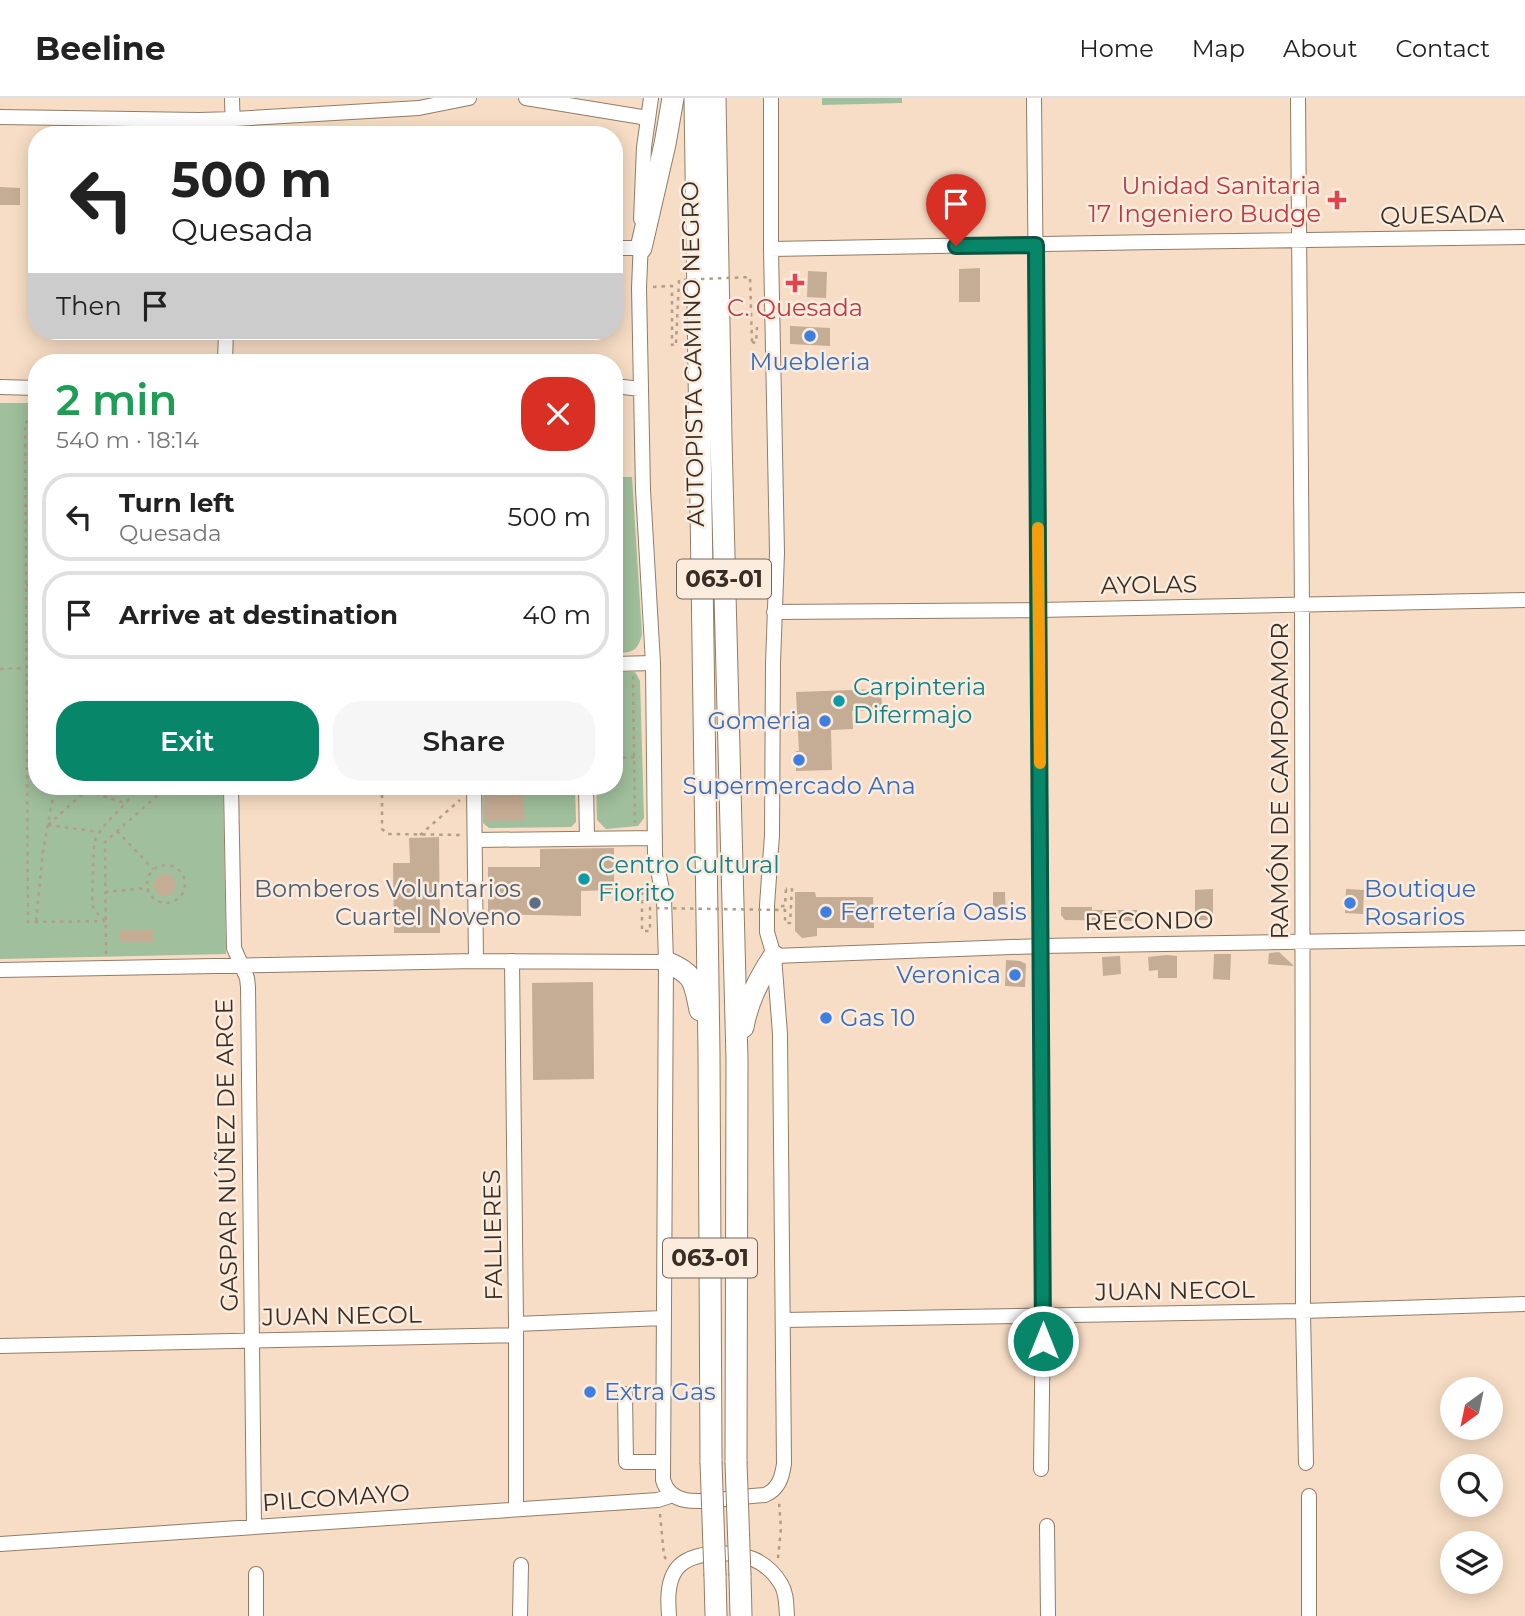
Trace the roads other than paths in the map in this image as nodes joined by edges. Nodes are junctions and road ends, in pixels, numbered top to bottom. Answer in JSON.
{"nodes":[{"id":1,"x":232,"y":98,"type":"edge"},
{"id":2,"x":469,"y":98,"type":"edge"},
{"id":3,"x":526,"y":98,"type":"edge"},
{"id":4,"x":651,"y":98,"type":"edge"},
{"id":5,"x":673,"y":98,"type":"edge"},
{"id":6,"x":695,"y":98,"type":"edge"},
{"id":7,"x":715,"y":98,"type":"edge"},
{"id":8,"x":771,"y":98,"type":"edge"},
{"id":9,"x":1034,"y":98,"type":"edge"},
{"id":10,"x":1298,"y":98,"type":"edge"},
{"id":11,"x":447,"y":100,"type":"edge"},
{"id":12,"x":0,"y":117,"type":"edge"},
{"id":13,"x":648,"y":118,"type":"junction"},
{"id":14,"x":234,"y":119,"type":"junction"},
{"id":15,"x":234,"y":126,"type":"edge"},
{"id":16,"x":1525,"y":237,"type":"edge"},
{"id":17,"x":1300,"y":239,"type":"junction"},
{"id":18,"x":1036,"y":245,"type":"junction"},
{"id":19,"x":623,"y":248,"type":"edge"},
{"id":20,"x":641,"y":248,"type":"junction"},
{"id":21,"x":771,"y":249,"type":"junction"},
{"id":22,"x":0,"y":387,"type":"edge"},
{"id":23,"x":623,"y":387,"type":"edge"},
{"id":24,"x":28,"y":388,"type":"edge"},
{"id":25,"x":640,"y":389,"type":"junction"},
{"id":26,"x":1525,"y":600,"type":"edge"},
{"id":27,"x":1302,"y":605,"type":"junction"},
{"id":28,"x":1039,"y":610,"type":"junction"},
{"id":29,"x":774,"y":612,"type":"junction"},
{"id":30,"x":653,"y":663,"type":"junction"},
{"id":31,"x":623,"y":664,"type":"edge"},
{"id":32,"x":231,"y":795,"type":"edge"},
{"id":33,"x":474,"y":795,"type":"edge"},
{"id":34,"x":586,"y":795,"type":"edge"},
{"id":35,"x":475,"y":837,"type":"junction"},
{"id":36,"x":587,"y":838,"type":"junction"},
{"id":37,"x":655,"y":838,"type":"junction"},
{"id":38,"x":1525,"y":938,"type":"edge"},
{"id":39,"x":1304,"y":941,"type":"junction"},
{"id":40,"x":1040,"y":946,"type":"junction"},
{"id":41,"x":774,"y":956,"type":"junction"},
{"id":42,"x":476,"y":961,"type":"junction"},
{"id":43,"x":512,"y":961,"type":"junction"},
{"id":44,"x":666,"y":962,"type":"junction"},
{"id":45,"x":241,"y":966,"type":"junction"},
{"id":46,"x":0,"y":970,"type":"edge"},
{"id":47,"x":709,"y":1053,"type":"junction"},
{"id":48,"x":737,"y":1060,"type":"junction"},
{"id":49,"x":1525,"y":1304,"type":"edge"},
{"id":50,"x":1303,"y":1311,"type":"junction"},
{"id":51,"x":1043,"y":1315,"type":"junction"},
{"id":52,"x":663,"y":1318,"type":"junction"},
{"id":53,"x":783,"y":1320,"type":"junction"},
{"id":54,"x":516,"y":1330,"type":"junction"},
{"id":55,"x":251,"y":1340,"type":"junction"},
{"id":56,"x":0,"y":1346,"type":"edge"},
{"id":57,"x":625,"y":1394,"type":"dead end"},
{"id":58,"x":663,"y":1462,"type":"junction"},
{"id":59,"x":1306,"y":1463,"type":"dead end"},
{"id":60,"x":1041,"y":1469,"type":"dead end"},
{"id":61,"x":673,"y":1495,"type":"junction"},
{"id":62,"x":1309,"y":1496,"type":"dead end"},
{"id":63,"x":516,"y":1509,"type":"junction"},
{"id":64,"x":254,"y":1526,"type":"junction"},
{"id":65,"x":1047,"y":1527,"type":"dead end"},
{"id":66,"x":0,"y":1544,"type":"edge"},
{"id":67,"x":521,"y":1565,"type":"dead end"},
{"id":68,"x":256,"y":1574,"type":"dead end"},
{"id":69,"x":256,"y":1616,"type":"edge"},
{"id":70,"x":520,"y":1616,"type":"edge"},
{"id":71,"x":669,"y":1616,"type":"edge"},
{"id":72,"x":716,"y":1616,"type":"edge"},
{"id":73,"x":741,"y":1616,"type":"edge"},
{"id":74,"x":787,"y":1616,"type":"edge"},
{"id":75,"x":1048,"y":1616,"type":"edge"},
{"id":76,"x":1309,"y":1616,"type":"edge"}],
"edges":[{"from":1,"to":14,"type":"street"},
{"from":2,"to":11,"type":"street"},
{"from":3,"to":13,"type":"street"},
{"from":4,"to":13,"type":"street"},
{"from":5,"to":20,"type":"highway"},
{"from":6,"to":47,"type":"highway","name":"AUTOPISTA CAMINO NEGRO","number":"063-01"},
{"from":7,"to":48,"type":"highway","name":"AUTOPISTA CAMINO NEGRO","number":"063-01"},
{"from":8,"to":21,"type":"street"},
{"from":9,"to":18,"type":"street"},
{"from":10,"to":17,"type":"street","name":"RAMÓN DE CAMPOAMOR"},
{"from":11,"to":14,"type":"street"},
{"from":12,"to":14,"type":"street"},
{"from":13,"to":20,"type":"street"},
{"from":14,"to":15,"type":"street"},
{"from":16,"to":17,"type":"street","name":"QUESADA"},
{"from":17,"to":18,"type":"street","name":"QUESADA"},
{"from":17,"to":27,"type":"street","name":"RAMÓN DE CAMPOAMOR"},
{"from":18,"to":21,"type":"street","name":"QUESADA"},
{"from":18,"to":28,"type":"street"},
{"from":19,"to":20,"type":"street"},
{"from":20,"to":25,"type":"street"},
{"from":21,"to":29,"type":"street"},
{"from":22,"to":24,"type":"street"},
{"from":23,"to":25,"type":"street"},
{"from":25,"to":30,"type":"street"},
{"from":26,"to":27,"type":"street","name":"AYOLAS"},
{"from":27,"to":28,"type":"street","name":"AYOLAS"},
{"from":27,"to":39,"type":"street","name":"RAMÓN DE CAMPOAMOR"},
{"from":28,"to":29,"type":"street","name":"AYOLAS"},
{"from":28,"to":40,"type":"street"},
{"from":29,"to":41,"type":"street"},
{"from":30,"to":31,"type":"street"},
{"from":30,"to":37,"type":"street"},
{"from":32,"to":45,"type":"street","name":"GASPAR NÚÑEZ DE ARCE"},
{"from":33,"to":35,"type":"street"},
{"from":34,"to":36,"type":"street"},
{"from":35,"to":36,"type":"street"},
{"from":35,"to":42,"type":"street"},
{"from":36,"to":37,"type":"street"},
{"from":37,"to":44,"type":"street"},
{"from":38,"to":39,"type":"street","name":"RECONDO"},
{"from":39,"to":40,"type":"street","name":"RECONDO"},
{"from":39,"to":50,"type":"street","name":"RAMÓN DE CAMPOAMOR"},
{"from":40,"to":41,"type":"street","name":"RECONDO"},
{"from":40,"to":51,"type":"street"},
{"from":41,"to":48,"type":"highway"},
{"from":41,"to":53,"type":"street"},
{"from":42,"to":43,"type":"street"},
{"from":42,"to":45,"type":"street"},
{"from":43,"to":44,"type":"street"},
{"from":43,"to":54,"type":"street","name":"FALLIERES"},
{"from":44,"to":47,"type":"highway"},
{"from":44,"to":52,"type":"street"},
{"from":45,"to":46,"type":"street"},
{"from":45,"to":55,"type":"street","name":"GASPAR NÚÑEZ DE ARCE"},
{"from":47,"to":72,"type":"highway","name":"AUTOPISTA CAMINO NEGRO","number":"063-01","bridge":true},
{"from":48,"to":73,"type":"highway","name":"AUTOPISTA CAMINO NEGRO","number":"063-01","bridge":true},
{"from":49,"to":50,"type":"street","name":"JUAN NECOL"},
{"from":50,"to":51,"type":"street","name":"JUAN NECOL"},
{"from":50,"to":59,"type":"street","name":"RAMÓN DE CAMPOAMOR"},
{"from":51,"to":53,"type":"street","name":"JUAN NECOL"},
{"from":51,"to":60,"type":"street"},
{"from":52,"to":54,"type":"street","name":"JUAN NECOL"},
{"from":52,"to":58,"type":"street"},
{"from":53,"to":61,"type":"street"},
{"from":54,"to":55,"type":"street","name":"JUAN NECOL"},
{"from":54,"to":63,"type":"street","name":"FALLIERES"},
{"from":55,"to":56,"type":"street","name":"JUAN NECOL"},
{"from":55,"to":64,"type":"street","name":"GASPAR NÚÑEZ DE ARCE"},
{"from":57,"to":58,"type":"street"},
{"from":58,"to":61,"type":"street"},
{"from":61,"to":63,"type":"street","name":"PILCOMAYO"},
{"from":62,"to":76,"type":"street"},
{"from":63,"to":64,"type":"street","name":"PILCOMAYO"},
{"from":64,"to":66,"type":"street","name":"PILCOMAYO"},
{"from":65,"to":75,"type":"street"},
{"from":67,"to":70,"type":"street"},
{"from":68,"to":69,"type":"street"},
{"from":71,"to":74,"type":"street"}]}
